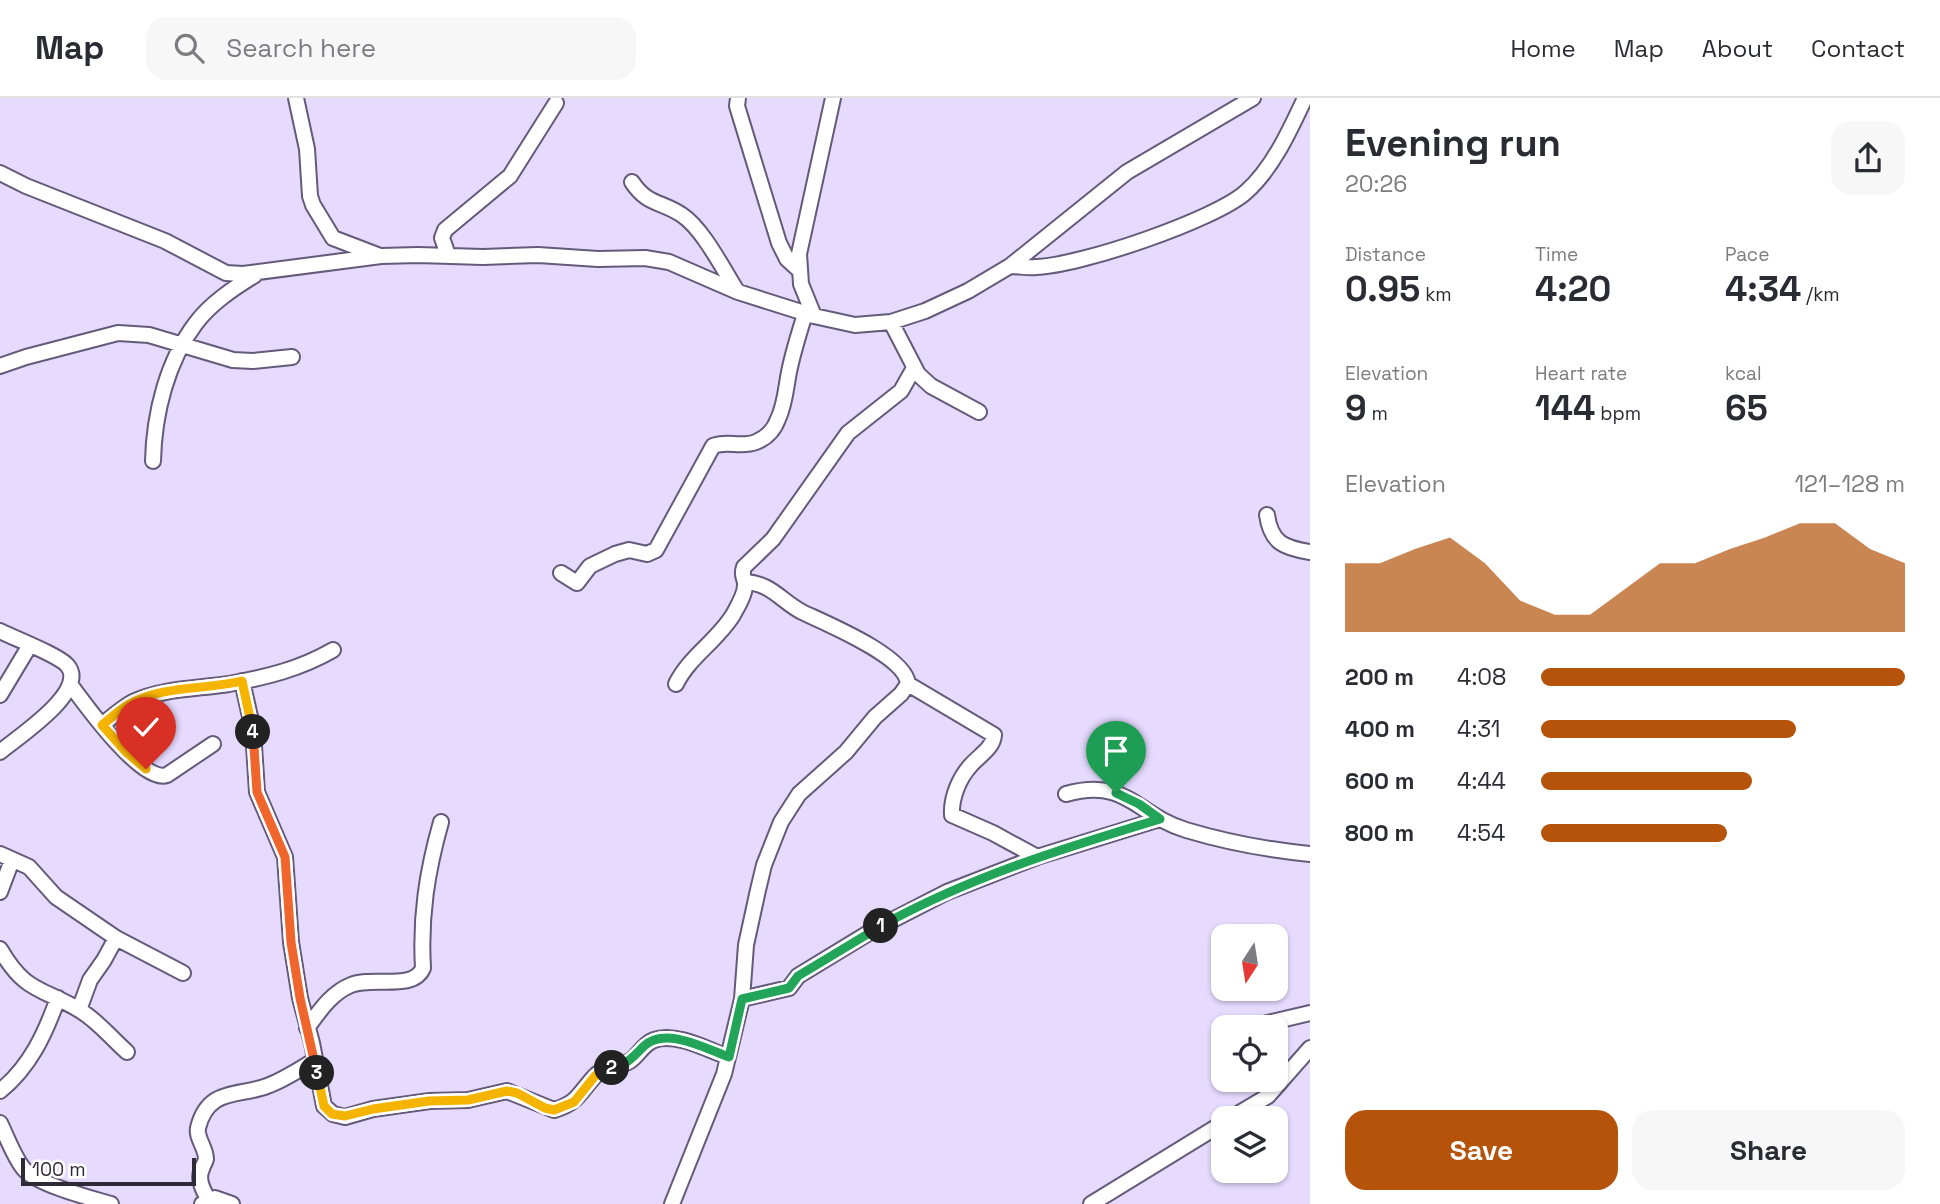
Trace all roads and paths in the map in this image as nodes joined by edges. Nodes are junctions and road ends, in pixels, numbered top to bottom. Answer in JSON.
{"nodes":[{"id":1,"x":296,"y":98,"type":"edge"},
{"id":2,"x":738,"y":98,"type":"edge"},
{"id":3,"x":833,"y":98,"type":"edge"},
{"id":4,"x":1253,"y":98,"type":"edge"},
{"id":5,"x":1305,"y":98,"type":"edge"},
{"id":6,"x":556,"y":103,"type":"dead end"},
{"id":7,"x":0,"y":173,"type":"edge"},
{"id":8,"x":632,"y":182,"type":"dead end"},
{"id":9,"x":448,"y":255,"type":"junction"},
{"id":10,"x":381,"y":256,"type":"junction"},
{"id":11,"x":1010,"y":266,"type":"junction"},
{"id":12,"x":799,"y":269,"type":"junction"},
{"id":13,"x":260,"y":272,"type":"junction"},
{"id":14,"x":738,"y":292,"type":"junction"},
{"id":15,"x":809,"y":315,"type":"junction"},
{"id":16,"x":891,"y":322,"type":"junction"},
{"id":17,"x":182,"y":346,"type":"junction"},
{"id":18,"x":292,"y":358,"type":"dead end"},
{"id":19,"x":0,"y":366,"type":"edge"},
{"id":20,"x":914,"y":368,"type":"junction"},
{"id":21,"x":979,"y":412,"type":"dead end"},
{"id":22,"x":153,"y":461,"type":"dead end"},
{"id":23,"x":1267,"y":515,"type":"dead end"},
{"id":24,"x":1310,"y":552,"type":"edge"},
{"id":25,"x":561,"y":573,"type":"dead end"},
{"id":26,"x":745,"y":582,"type":"junction"},
{"id":27,"x":0,"y":631,"type":"edge"},
{"id":28,"x":30,"y":645,"type":"junction"},
{"id":29,"x":333,"y":650,"type":"dead end"},
{"id":30,"x":242,"y":681,"type":"junction"},
{"id":31,"x":70,"y":684,"type":"junction"},
{"id":32,"x":676,"y":684,"type":"dead end"},
{"id":33,"x":908,"y":684,"type":"junction"},
{"id":34,"x":0,"y":695,"type":"edge"},
{"id":35,"x":102,"y":725,"type":"junction"},
{"id":36,"x":212,"y":744,"type":"dead end"},
{"id":37,"x":0,"y":752,"type":"edge"},
{"id":38,"x":1066,"y":794,"type":"dead end"},
{"id":39,"x":1160,"y":819,"type":"junction"},
{"id":40,"x":440,"y":822,"type":"dead end"},
{"id":41,"x":1310,"y":854,"type":"edge"},
{"id":42,"x":6,"y":857,"type":"edge"},
{"id":43,"x":1037,"y":857,"type":"junction"},
{"id":44,"x":0,"y":892,"type":"edge"},
{"id":45,"x":116,"y":938,"type":"junction"},
{"id":46,"x":0,"y":949,"type":"edge"},
{"id":47,"x":183,"y":973,"type":"dead end"},
{"id":48,"x":58,"y":998,"type":"junction"},
{"id":49,"x":742,"y":999,"type":"junction"},
{"id":50,"x":79,"y":1010,"type":"junction"},
{"id":51,"x":1310,"y":1013,"type":"edge"},
{"id":52,"x":1288,"y":1018,"type":"edge"},
{"id":53,"x":307,"y":1028,"type":"junction"},
{"id":54,"x":1310,"y":1048,"type":"edge"},
{"id":55,"x":127,"y":1052,"type":"dead end"},
{"id":56,"x":729,"y":1057,"type":"junction"},
{"id":57,"x":315,"y":1060,"type":"junction"},
{"id":58,"x":0,"y":1091,"type":"edge"},
{"id":59,"x":1251,"y":1106,"type":"edge"},
{"id":60,"x":0,"y":1123,"type":"edge"},
{"id":61,"x":1211,"y":1130,"type":"edge"},
{"id":62,"x":205,"y":1202,"type":"edge"},
{"id":63,"x":111,"y":1204,"type":"edge"},
{"id":64,"x":232,"y":1204,"type":"edge"},
{"id":65,"x":672,"y":1204,"type":"edge"},
{"id":66,"x":1091,"y":1204,"type":"edge"}],
"edges":[{"from":1,"to":10,"type":"street"},
{"from":2,"to":12,"type":"street"},
{"from":3,"to":12,"type":"street"},
{"from":4,"to":11,"type":"street"},
{"from":5,"to":11,"type":"street"},
{"from":6,"to":9,"type":"street"},
{"from":7,"to":13,"type":"street"},
{"from":8,"to":14,"type":"street"},
{"from":9,"to":10,"type":"street"},
{"from":9,"to":14,"type":"street"},
{"from":10,"to":13,"type":"street"},
{"from":11,"to":16,"type":"street"},
{"from":12,"to":15,"type":"street"},
{"from":13,"to":17,"type":"street"},
{"from":14,"to":15,"type":"street"},
{"from":15,"to":16,"type":"street"},
{"from":15,"to":25,"type":"street"},
{"from":16,"to":20,"type":"street"},
{"from":17,"to":18,"type":"street"},
{"from":17,"to":19,"type":"street"},
{"from":17,"to":22,"type":"street"},
{"from":20,"to":21,"type":"street"},
{"from":20,"to":26,"type":"street"},
{"from":23,"to":24,"type":"street"},
{"from":26,"to":32,"type":"street"},
{"from":26,"to":33,"type":"street"},
{"from":27,"to":28,"type":"street"},
{"from":28,"to":31,"type":"street"},
{"from":28,"to":34,"type":"street"},
{"from":29,"to":30,"type":"street"},
{"from":30,"to":35,"type":"street"},
{"from":30,"to":53,"type":"street"},
{"from":31,"to":35,"type":"street"},
{"from":31,"to":37,"type":"street"},
{"from":33,"to":43,"type":"street"},
{"from":33,"to":49,"type":"street"},
{"from":35,"to":36,"type":"street"},
{"from":38,"to":39,"type":"street"},
{"from":39,"to":41,"type":"street"},
{"from":39,"to":43,"type":"street"},
{"from":40,"to":53,"type":"street"},
{"from":42,"to":44,"type":"street"},
{"from":42,"to":45,"type":"street"},
{"from":43,"to":49,"type":"street"},
{"from":45,"to":47,"type":"street"},
{"from":45,"to":50,"type":"street"},
{"from":46,"to":48,"type":"street"},
{"from":48,"to":50,"type":"street"},
{"from":48,"to":58,"type":"street"},
{"from":49,"to":56,"type":"street"},
{"from":50,"to":55,"type":"street"},
{"from":51,"to":52,"type":"street"},
{"from":53,"to":57,"type":"street"},
{"from":54,"to":59,"type":"street"},
{"from":56,"to":57,"type":"street"},
{"from":56,"to":65,"type":"street"},
{"from":57,"to":62,"type":"street"},
{"from":60,"to":63,"type":"street"},
{"from":61,"to":66,"type":"street"},
{"from":62,"to":64,"type":"street"}]}
